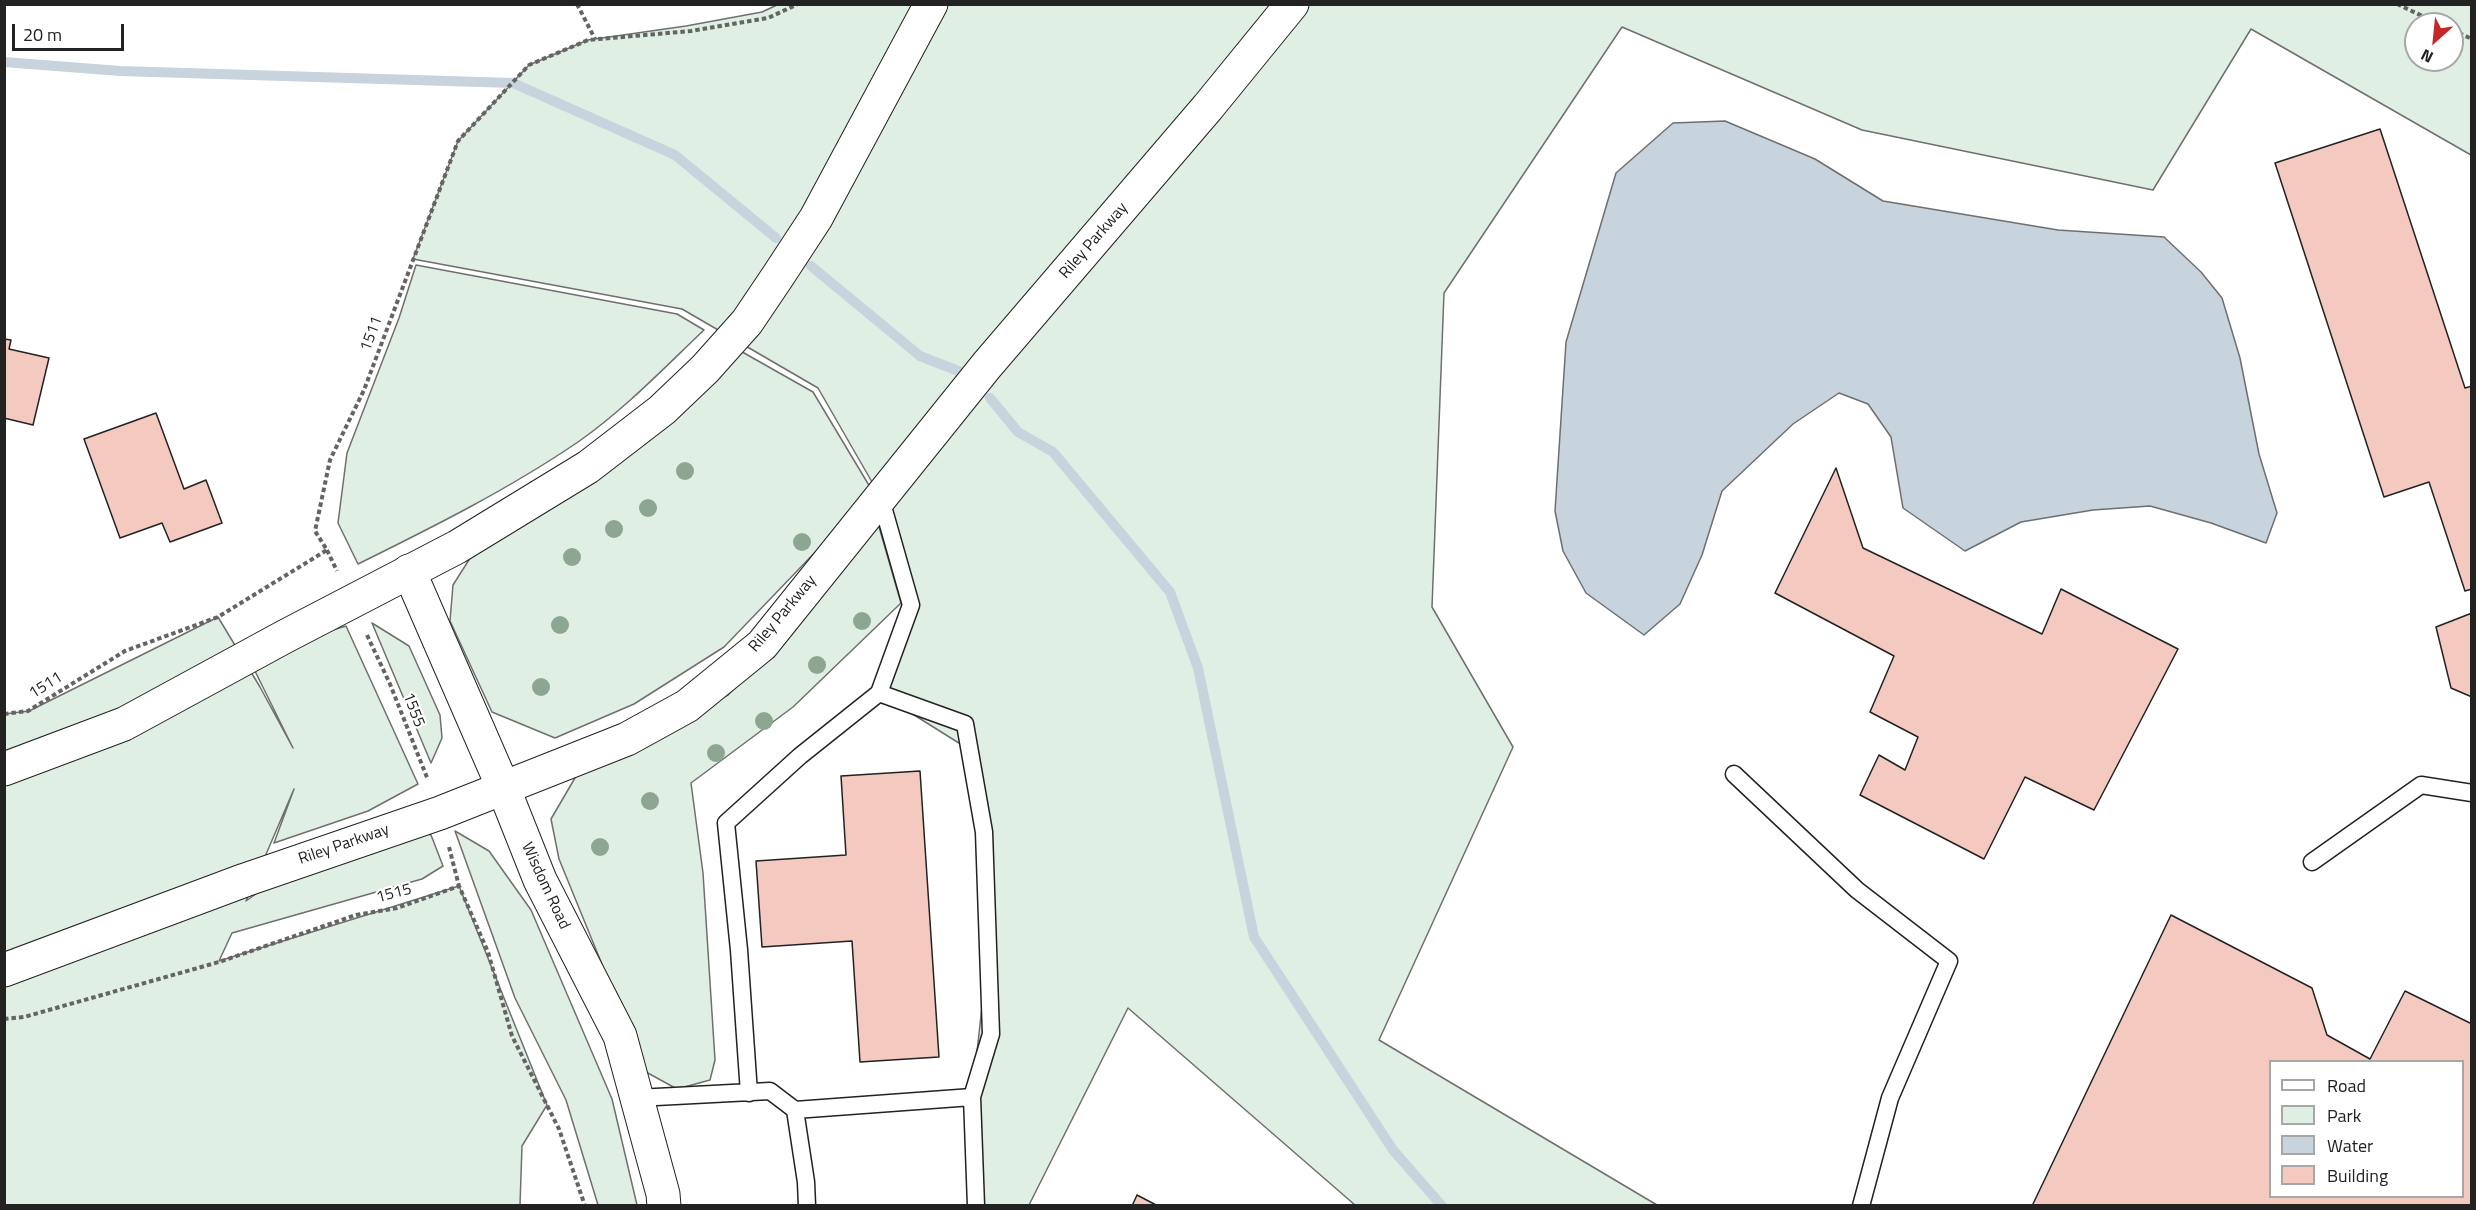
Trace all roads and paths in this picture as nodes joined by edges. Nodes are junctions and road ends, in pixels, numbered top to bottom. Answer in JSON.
{"nodes":[{"id":1,"x":578,"y":4,"type":"edge"},
{"id":2,"x":798,"y":4,"type":"edge"},
{"id":3,"x":932,"y":4,"type":"edge"},
{"id":4,"x":1292,"y":4,"type":"edge"},
{"id":5,"x":2397,"y":4,"type":"edge"},
{"id":6,"x":2414,"y":12,"type":"edge"},
{"id":7,"x":595,"y":39,"type":"junction"},
{"id":8,"x":880,"y":496,"type":"junction"},
{"id":9,"x":327,"y":550,"type":"junction"},
{"id":10,"x":409,"y":571,"type":"junction"},
{"id":11,"x":352,"y":603,"type":"junction"},
{"id":12,"x":879,"y":693,"type":"junction"},
{"id":13,"x":4,"y":714,"type":"edge"},
{"id":14,"x":4,"y":770,"type":"edge"},
{"id":15,"x":1734,"y":774,"type":"dead end"},
{"id":16,"x":502,"y":787,"type":"junction"},
{"id":17,"x":2472,"y":793,"type":"edge"},
{"id":18,"x":440,"y":813,"type":"junction"},
{"id":19,"x":2312,"y":862,"type":"dead end"},
{"id":20,"x":459,"y":886,"type":"junction"},
{"id":21,"x":4,"y":970,"type":"edge"},
{"id":22,"x":4,"y":1019,"type":"edge"},
{"id":23,"x":749,"y":1092,"type":"junction"},
{"id":24,"x":972,"y":1097,"type":"junction"},
{"id":25,"x":637,"y":1098,"type":"junction"},
{"id":26,"x":795,"y":1110,"type":"junction"},
{"id":27,"x":585,"y":1206,"type":"edge"},
{"id":28,"x":664,"y":1206,"type":"edge"},
{"id":29,"x":807,"y":1206,"type":"edge"},
{"id":30,"x":976,"y":1206,"type":"edge"},
{"id":31,"x":1861,"y":1206,"type":"edge"}],
"edges":[{"from":1,"to":7,"type":"path"},
{"from":2,"to":7,"type":"path","name":"1511"},
{"from":3,"to":10,"type":"street"},
{"from":4,"to":8,"type":"street","name":"Riley Parkway"},
{"from":5,"to":6,"type":"path"},
{"from":7,"to":9,"type":"path","name":"1511"},
{"from":8,"to":12,"type":"lane"},
{"from":8,"to":16,"type":"street","name":"Riley Parkway"},
{"from":9,"to":11,"type":"path","name":"1555"},
{"from":9,"to":13,"type":"path","name":"1511"},
{"from":10,"to":11,"type":"street"},
{"from":10,"to":16,"type":"street","name":"Wisdom Road"},
{"from":11,"to":14,"type":"street"},
{"from":11,"to":18,"type":"path","name":"1555"},
{"from":12,"to":23,"type":"lane"},
{"from":12,"to":24,"type":"lane"},
{"from":15,"to":31,"type":"lane"},
{"from":16,"to":18,"type":"street","name":"Riley Parkway"},
{"from":16,"to":25,"type":"street","name":"Wisdom Road"},
{"from":17,"to":19,"type":"lane"},
{"from":18,"to":20,"type":"path","name":"1555"},
{"from":18,"to":21,"type":"street","name":"Riley Parkway"},
{"from":20,"to":22,"type":"path","name":"1515"},
{"from":20,"to":27,"type":"path"},
{"from":23,"to":25,"type":"lane"},
{"from":23,"to":26,"type":"lane"},
{"from":24,"to":26,"type":"lane"},
{"from":24,"to":30,"type":"lane"},
{"from":25,"to":28,"type":"street","name":"Wisdom Road"},
{"from":26,"to":29,"type":"lane"}]}
